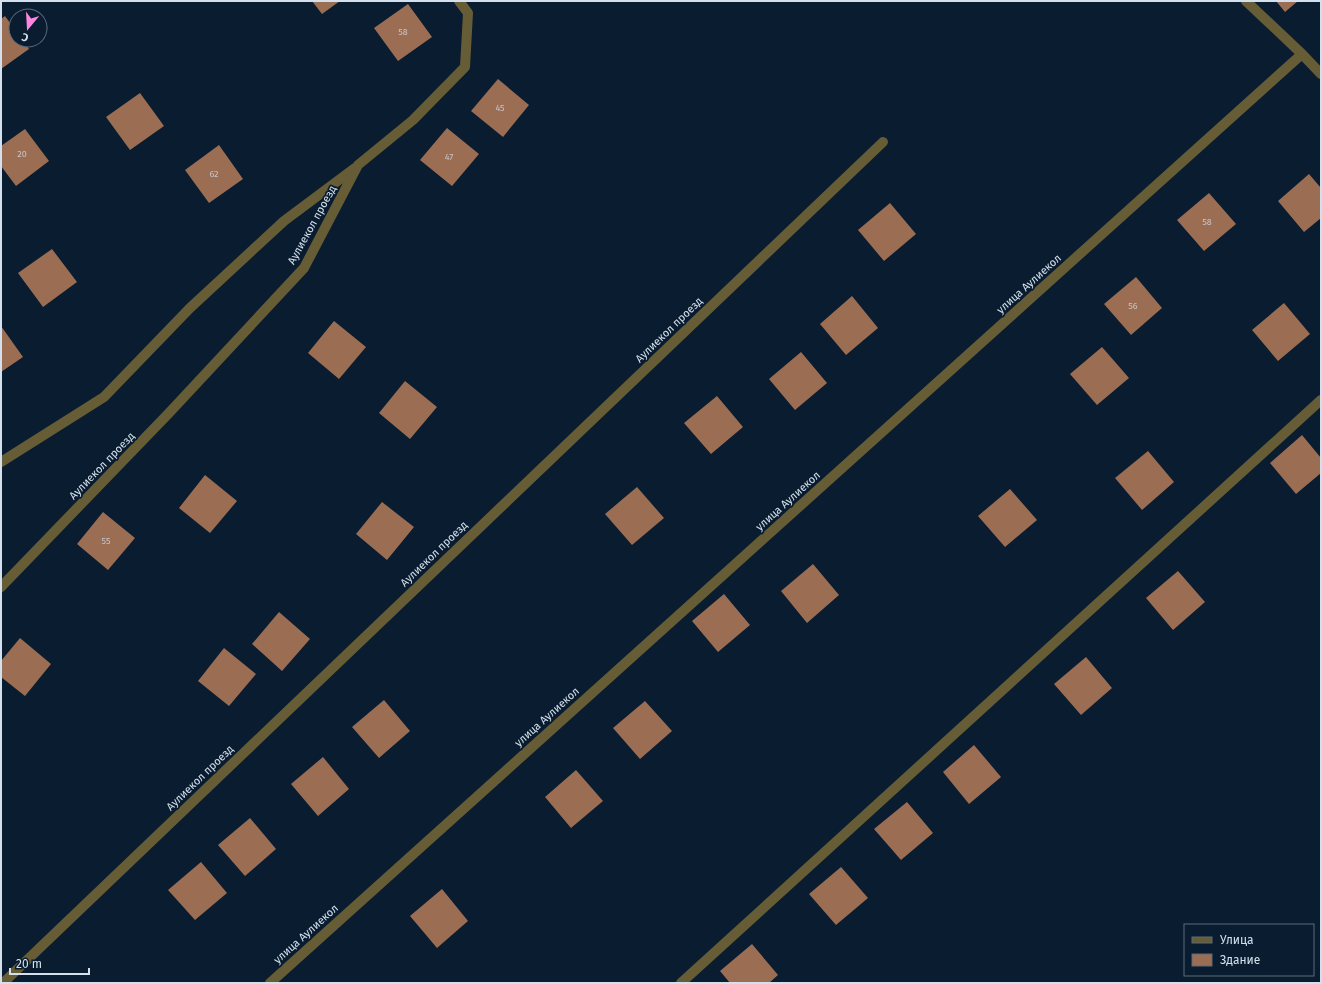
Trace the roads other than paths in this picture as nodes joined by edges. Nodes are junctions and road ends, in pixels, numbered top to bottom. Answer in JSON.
{"nodes":[{"id":1,"x":458,"y":1,"type":"edge"},
{"id":2,"x":1246,"y":1,"type":"edge"},
{"id":3,"x":1302,"y":54,"type":"junction"},
{"id":4,"x":1321,"y":74,"type":"edge"},
{"id":5,"x":883,"y":142,"type":"dead end"},
{"id":6,"x":358,"y":165,"type":"junction"},
{"id":7,"x":1321,"y":400,"type":"edge"},
{"id":8,"x":1,"y":462,"type":"edge"},
{"id":9,"x":1,"y":587,"type":"edge"},
{"id":10,"x":2,"y":983,"type":"edge"},
{"id":11,"x":270,"y":983,"type":"edge"},
{"id":12,"x":681,"y":983,"type":"edge"}],
"edges":[{"from":1,"to":6,"type":"street","name":"Аулиекол проезд"},
{"from":2,"to":3,"type":"street"},
{"from":3,"to":4,"type":"street"},
{"from":3,"to":11,"type":"street","name":"улица Аулиекол"},
{"from":5,"to":10,"type":"street","name":"Аулиекол проезд"},
{"from":6,"to":8,"type":"street"},
{"from":6,"to":9,"type":"street","name":"Аулиекол проезд"},
{"from":7,"to":12,"type":"street"}]}
